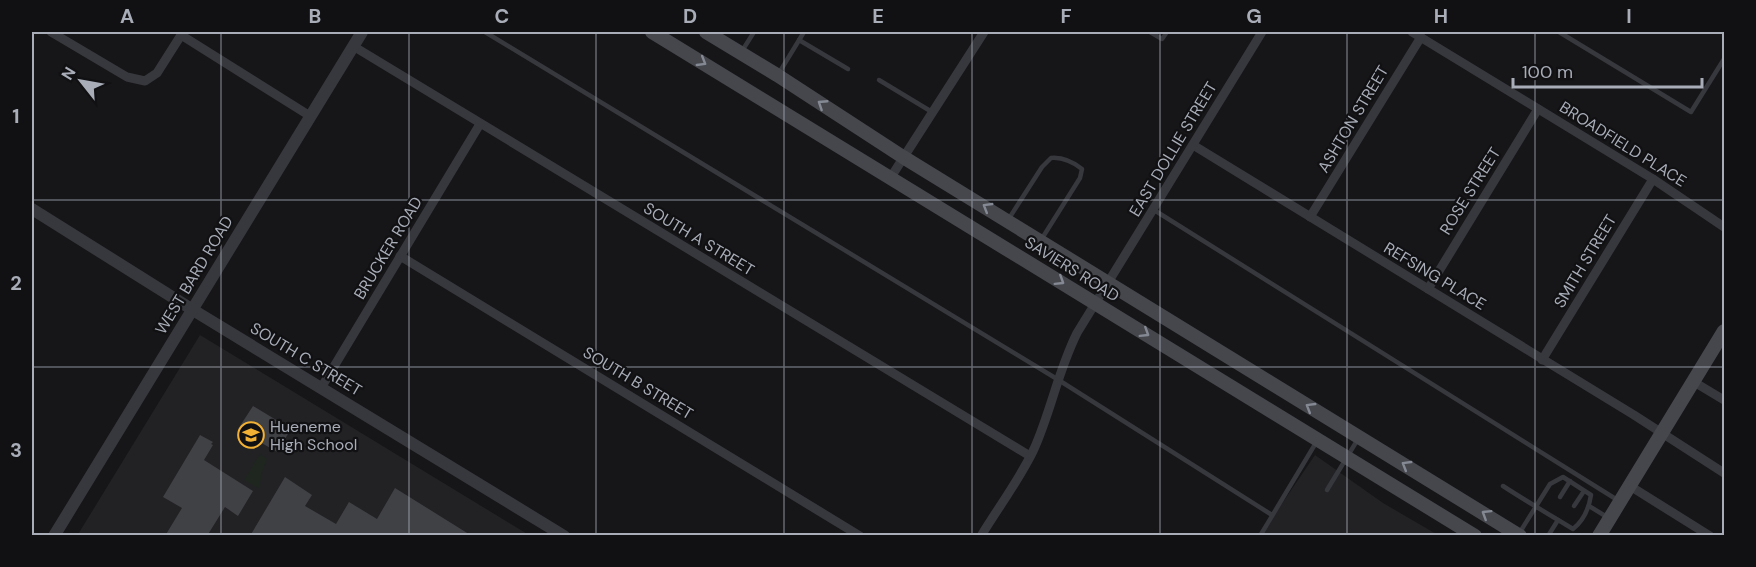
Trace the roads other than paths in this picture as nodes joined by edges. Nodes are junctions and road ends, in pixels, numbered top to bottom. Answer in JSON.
{"nodes":[{"id":1,"x":51,"y":32,"type":"edge"},
{"id":2,"x":362,"y":32,"type":"edge"},
{"id":3,"x":485,"y":32,"type":"edge"},
{"id":4,"x":652,"y":32,"type":"edge"},
{"id":5,"x":706,"y":32,"type":"edge"},
{"id":6,"x":754,"y":32,"type":"edge"},
{"id":7,"x":804,"y":32,"type":"edge"},
{"id":8,"x":984,"y":32,"type":"edge"},
{"id":9,"x":1150,"y":32,"type":"edge"},
{"id":10,"x":1167,"y":32,"type":"edge"},
{"id":11,"x":1262,"y":32,"type":"edge"},
{"id":12,"x":1412,"y":32,"type":"edge"},
{"id":13,"x":1559,"y":32,"type":"edge"},
{"id":14,"x":182,"y":33,"type":"edge"},
{"id":15,"x":1420,"y":37,"type":"junction"},
{"id":16,"x":799,"y":40,"type":"junction"},
{"id":17,"x":353,"y":46,"type":"junction"},
{"id":18,"x":741,"y":53,"type":"junction"},
{"id":19,"x":1725,"y":59,"type":"edge"},
{"id":20,"x":849,"y":69,"type":"dead end"},
{"id":21,"x":777,"y":75,"type":"junction"},
{"id":22,"x":879,"y":80,"type":"dead end"},
{"id":23,"x":1538,"y":109,"type":"junction"},
{"id":24,"x":932,"y":112,"type":"junction"},
{"id":25,"x":310,"y":116,"type":"junction"},
{"id":26,"x":480,"y":124,"type":"junction"},
{"id":27,"x":1193,"y":145,"type":"junction"},
{"id":28,"x":903,"y":157,"type":"junction"},
{"id":29,"x":891,"y":177,"type":"junction"},
{"id":30,"x":1653,"y":179,"type":"junction"},
{"id":31,"x":32,"y":209,"type":"edge"},
{"id":32,"x":1154,"y":210,"type":"junction"},
{"id":33,"x":1310,"y":217,"type":"junction"},
{"id":34,"x":1008,"y":220,"type":"junction"},
{"id":35,"x":1725,"y":226,"type":"edge"},
{"id":36,"x":1041,"y":240,"type":"junction"},
{"id":37,"x":400,"y":256,"type":"junction"},
{"id":38,"x":1108,"y":282,"type":"junction"},
{"id":39,"x":1428,"y":289,"type":"junction"},
{"id":40,"x":1095,"y":303,"type":"junction"},
{"id":41,"x":193,"y":310,"type":"junction"},
{"id":42,"x":1725,"y":331,"type":"edge"},
{"id":43,"x":1542,"y":360,"type":"junction"},
{"id":44,"x":1057,"y":379,"type":"junction"},
{"id":45,"x":1694,"y":382,"type":"junction"},
{"id":46,"x":321,"y":388,"type":"junction"},
{"id":47,"x":1725,"y":400,"type":"edge"},
{"id":48,"x":1662,"y":434,"type":"junction"},
{"id":49,"x":1360,"y":437,"type":"junction"},
{"id":50,"x":1318,"y":438,"type":"junction"},
{"id":51,"x":1030,"y":456,"type":"junction"},
{"id":52,"x":1348,"y":457,"type":"junction"},
{"id":53,"x":1725,"y":473,"type":"edge"},
{"id":54,"x":1580,"y":477,"type":"junction"},
{"id":55,"x":1572,"y":482,"type":"junction"},
{"id":56,"x":1503,"y":486,"type":"dead end"},
{"id":57,"x":1630,"y":486,"type":"junction"},
{"id":58,"x":1327,"y":490,"type":"dead end"},
{"id":59,"x":1584,"y":491,"type":"junction"},
{"id":60,"x":1560,"y":497,"type":"dead end"},
{"id":61,"x":1620,"y":502,"type":"junction"},
{"id":62,"x":1574,"y":506,"type":"dead end"},
{"id":63,"x":1589,"y":506,"type":"junction"},
{"id":64,"x":1536,"y":507,"type":"junction"},
{"id":65,"x":1272,"y":515,"type":"junction"},
{"id":66,"x":1610,"y":519,"type":"junction"},
{"id":67,"x":1558,"y":520,"type":"junction"},
{"id":68,"x":1520,"y":535,"type":"edge"},
{"id":69,"x":54,"y":536,"type":"edge"},
{"id":70,"x":564,"y":536,"type":"edge"},
{"id":71,"x":860,"y":536,"type":"edge"},
{"id":72,"x":981,"y":536,"type":"edge"},
{"id":73,"x":1260,"y":536,"type":"edge"},
{"id":74,"x":1475,"y":536,"type":"edge"},
{"id":75,"x":1548,"y":536,"type":"edge"},
{"id":76,"x":1599,"y":536,"type":"edge"},
{"id":77,"x":1710,"y":536,"type":"edge"}],
"edges":[{"from":1,"to":14,"type":"street"},
{"from":2,"to":17,"type":"street","name":"WEST BARD ROAD"},
{"from":3,"to":44,"type":"lane"},
{"from":4,"to":29,"type":"main road","name":"SAVIERS ROAD","one_way":true},
{"from":5,"to":18,"type":"main road","name":"SAVIERS ROAD"},
{"from":6,"to":18,"type":"lane"},
{"from":7,"to":16,"type":"lane"},
{"from":8,"to":24,"type":"street"},
{"from":9,"to":10,"type":"lane"},
{"from":11,"to":27,"type":"street","name":"EAST DOLLIE STREET"},
{"from":12,"to":15,"type":"street","name":"BROADFIELD PLACE"},
{"from":13,"to":19,"type":"lane"},
{"from":14,"to":25,"type":"street"},
{"from":15,"to":23,"type":"street","name":"BROADFIELD PLACE"},
{"from":15,"to":33,"type":"street","name":"ASHTON STREET"},
{"from":16,"to":20,"type":"lane"},
{"from":16,"to":21,"type":"lane"},
{"from":17,"to":25,"type":"street","name":"WEST BARD ROAD"},
{"from":17,"to":26,"type":"street","name":"SOUTH A STREET"},
{"from":18,"to":21,"type":"main road","name":"SAVIERS ROAD"},
{"from":28,"to":21,"type":"main road","name":"SAVIERS ROAD","one_way":true},
{"from":22,"to":24,"type":"lane"},
{"from":23,"to":30,"type":"street","name":"BROADFIELD PLACE"},
{"from":23,"to":39,"type":"street","name":"ROSE STREET"},
{"from":24,"to":28,"type":"street"},
{"from":25,"to":41,"type":"street","name":"WEST BARD ROAD"},
{"from":26,"to":37,"type":"street","name":"BRUCKER ROAD"},
{"from":26,"to":51,"type":"street","name":"SOUTH A STREET"},
{"from":27,"to":32,"type":"street","name":"EAST DOLLIE STREET"},
{"from":27,"to":33,"type":"street","name":"REFSING PLACE"},
{"from":28,"to":29,"type":"street"},
{"from":34,"to":28,"type":"main road","name":"SAVIERS ROAD","one_way":true},
{"from":29,"to":40,"type":"main road","name":"SAVIERS ROAD","one_way":true},
{"from":30,"to":35,"type":"street","name":"BROADFIELD PLACE"},
{"from":30,"to":43,"type":"street","name":"SMITH STREET"},
{"from":31,"to":41,"type":"street","name":"SOUTH C STREET"},
{"from":32,"to":38,"type":"street","name":"EAST DOLLIE STREET"},
{"from":32,"to":54,"type":"lane"},
{"from":33,"to":39,"type":"street","name":"REFSING PLACE"},
{"from":34,"to":36,"type":"main road","name":"SAVIERS ROAD"},
{"from":34,"to":36,"type":"lane"},
{"from":36,"to":38,"type":"main road","name":"SAVIERS ROAD"},
{"from":37,"to":46,"type":"street","name":"BRUCKER ROAD"},
{"from":37,"to":71,"type":"street","name":"SOUTH B STREET"},
{"from":38,"to":40,"type":"street","name":"EAST DOLLIE STREET"},
{"from":49,"to":38,"type":"main road","name":"SAVIERS ROAD","one_way":true},
{"from":39,"to":43,"type":"street","name":"REFSING PLACE"},
{"from":40,"to":44,"type":"street","name":"EAST DOLLIE STREET"},
{"from":40,"to":50,"type":"main road","name":"SAVIERS ROAD","one_way":true},
{"from":41,"to":46,"type":"street","name":"SOUTH C STREET"},
{"from":41,"to":69,"type":"street","name":"WEST BARD ROAD"},
{"from":42,"to":45,"type":"main road"},
{"from":43,"to":48,"type":"street","name":"REFSING PLACE"},
{"from":44,"to":51,"type":"street","name":"EAST DOLLIE STREET"},
{"from":44,"to":65,"type":"lane"},
{"from":45,"to":47,"type":"street"},
{"from":45,"to":48,"type":"main road"},
{"from":46,"to":70,"type":"street","name":"SOUTH C STREET"},
{"from":48,"to":53,"type":"street","name":"REFSING PLACE"},
{"from":48,"to":57,"type":"main road"},
{"from":49,"to":52,"type":"lane"},
{"from":68,"to":49,"type":"main road","name":"SAVIERS ROAD","one_way":true},
{"from":50,"to":52,"type":"main road","name":"SAVIERS ROAD"},
{"from":50,"to":65,"type":"lane"},
{"from":51,"to":72,"type":"street","name":"EAST DOLLIE STREET"},
{"from":52,"to":58,"type":"lane"},
{"from":52,"to":74,"type":"main road","name":"SAVIERS ROAD"},
{"from":54,"to":55,"type":"lane"},
{"from":54,"to":61,"type":"lane"},
{"from":55,"to":59,"type":"lane"},
{"from":55,"to":60,"type":"lane"},
{"from":55,"to":64,"type":"lane"},
{"from":56,"to":64,"type":"lane"},
{"from":57,"to":61,"type":"main road"},
{"from":57,"to":77,"type":"street"},
{"from":59,"to":62,"type":"lane"},
{"from":59,"to":63,"type":"lane"},
{"from":61,"to":66,"type":"main road"},
{"from":63,"to":66,"type":"lane"},
{"from":63,"to":67,"type":"lane"},
{"from":64,"to":67,"type":"lane"},
{"from":64,"to":68,"type":"lane"},
{"from":65,"to":73,"type":"lane"},
{"from":66,"to":76,"type":"main road"},
{"from":67,"to":75,"type":"lane"}]}
